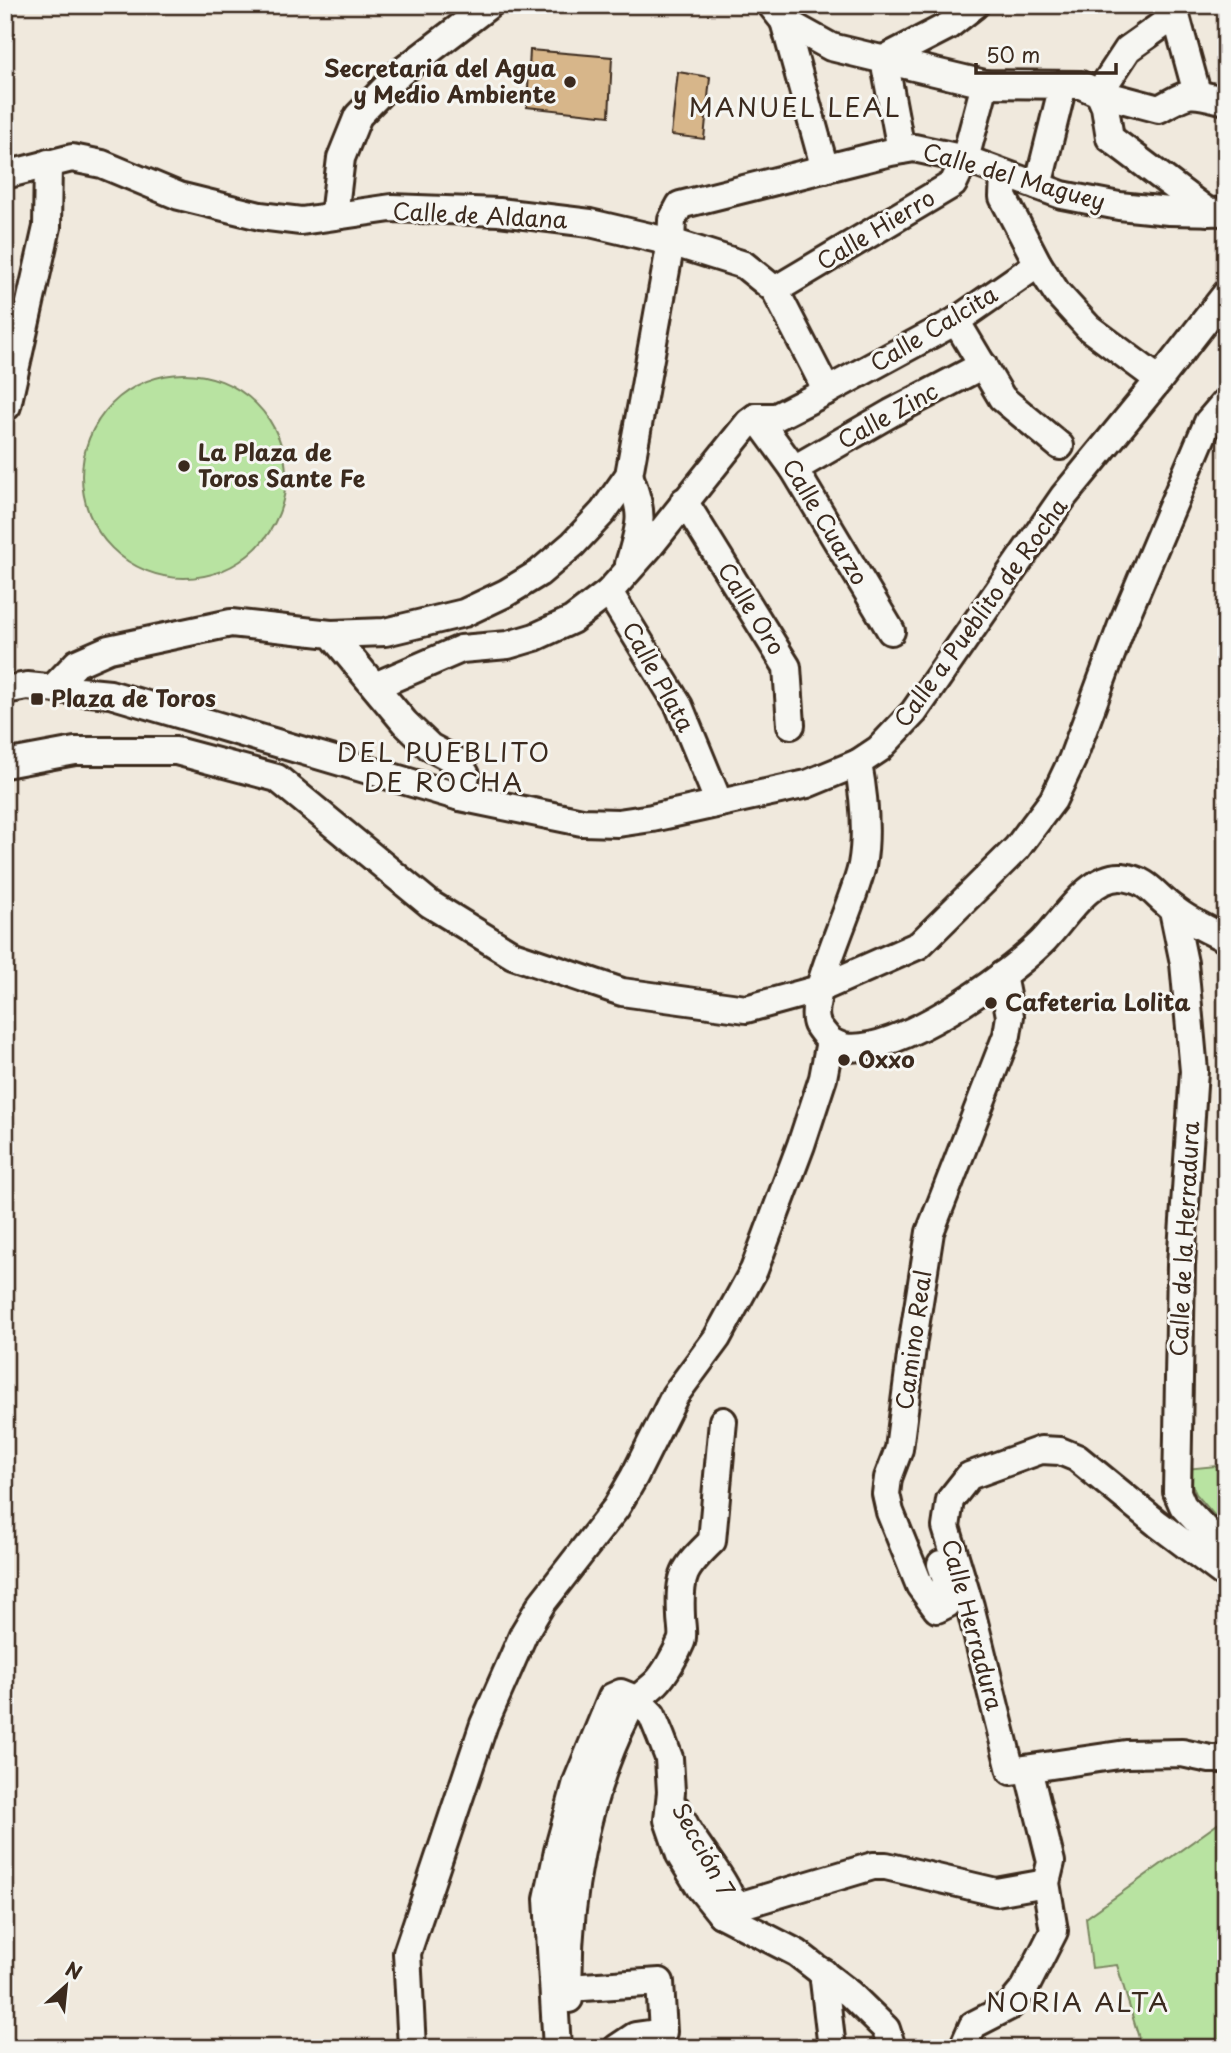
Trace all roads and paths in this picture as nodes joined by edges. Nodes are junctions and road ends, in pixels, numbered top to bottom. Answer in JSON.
{"nodes":[{"id":1,"x":489,"y":5,"type":"edge"},
{"id":2,"x":975,"y":5,"type":"edge"},
{"id":3,"x":1174,"y":10,"type":"edge"},
{"id":4,"x":777,"y":13,"type":"edge"},
{"id":5,"x":942,"y":16,"type":"edge"},
{"id":6,"x":884,"y":59,"type":"junction"},
{"id":7,"x":985,"y":84,"type":"junction"},
{"id":8,"x":1063,"y":85,"type":"junction"},
{"id":9,"x":1098,"y":93,"type":"junction"},
{"id":10,"x":1197,"y":93,"type":"junction"},
{"id":11,"x":1226,"y":101,"type":"edge"},
{"id":12,"x":901,"y":150,"type":"junction"},
{"id":13,"x":965,"y":159,"type":"junction"},
{"id":14,"x":48,"y":163,"type":"junction"},
{"id":15,"x":825,"y":169,"type":"junction"},
{"id":16,"x":1003,"y":174,"type":"junction"},
{"id":17,"x":5,"y":175,"type":"edge"},
{"id":18,"x":1038,"y":186,"type":"junction"},
{"id":19,"x":1217,"y":212,"type":"edge"},
{"id":20,"x":334,"y":216,"type":"junction"},
{"id":21,"x":671,"y":242,"type":"junction"},
{"id":22,"x":1038,"y":264,"type":"junction"},
{"id":23,"x":775,"y":290,"type":"junction"},
{"id":24,"x":1226,"y":294,"type":"edge"},
{"id":25,"x":956,"y":321,"type":"junction"},
{"id":26,"x":983,"y":366,"type":"junction"},
{"id":27,"x":1159,"y":380,"type":"junction"},
{"id":28,"x":827,"y":391,"type":"junction"},
{"id":29,"x":1226,"y":401,"type":"edge"},
{"id":30,"x":6,"y":407,"type":"edge"},
{"id":31,"x":756,"y":417,"type":"junction"},
{"id":32,"x":1060,"y":446,"type":"dead end"},
{"id":33,"x":794,"y":469,"type":"junction"},
{"id":34,"x":629,"y":475,"type":"junction"},
{"id":35,"x":684,"y":501,"type":"junction"},
{"id":36,"x":628,"y":570,"type":"junction"},
{"id":37,"x":608,"y":592,"type":"junction"},
{"id":38,"x":891,"y":631,"type":"dead end"},
{"id":39,"x":331,"y":634,"type":"junction"},
{"id":40,"x":375,"y":686,"type":"junction"},
{"id":41,"x":53,"y":688,"type":"junction"},
{"id":42,"x":5,"y":690,"type":"edge"},
{"id":43,"x":791,"y":725,"type":"dead end"},
{"id":44,"x":858,"y":763,"type":"junction"},
{"id":45,"x":5,"y":764,"type":"edge"},
{"id":46,"x":460,"y":797,"type":"junction"},
{"id":47,"x":719,"y":803,"type":"junction"},
{"id":48,"x":1173,"y":910,"type":"junction"},
{"id":49,"x":1219,"y":931,"type":"edge"},
{"id":50,"x":1002,"y":975,"type":"junction"},
{"id":51,"x":819,"y":989,"type":"junction"},
{"id":52,"x":830,"y":1041,"type":"junction"},
{"id":53,"x":723,"y":1421,"type":"dead end"},
{"id":54,"x":946,"y":1527,"type":"junction"},
{"id":55,"x":1226,"y":1552,"type":"edge"},
{"id":56,"x":1226,"y":1575,"type":"edge"},
{"id":57,"x":636,"y":1699,"type":"junction"},
{"id":58,"x":1226,"y":1759,"type":"edge"},
{"id":59,"x":1028,"y":1769,"type":"junction"},
{"id":60,"x":1046,"y":1882,"type":"junction"},
{"id":61,"x":731,"y":1915,"type":"junction"},
{"id":62,"x":823,"y":1972,"type":"junction"},
{"id":63,"x":568,"y":1988,"type":"junction"},
{"id":64,"x":412,"y":2048,"type":"edge"},
{"id":65,"x":557,"y":2048,"type":"edge"},
{"id":66,"x":570,"y":2048,"type":"edge"},
{"id":67,"x":617,"y":2048,"type":"edge"},
{"id":68,"x":832,"y":2048,"type":"edge"},
{"id":69,"x":892,"y":2048,"type":"edge"},
{"id":70,"x":966,"y":2048,"type":"edge"}],
"edges":[{"from":1,"to":20,"type":"street"},
{"from":2,"to":5,"type":"street"},
{"from":3,"to":9,"type":"street"},
{"from":3,"to":10,"type":"street"},
{"from":4,"to":6,"type":"street"},
{"from":4,"to":15,"type":"street"},
{"from":5,"to":6,"type":"street"},
{"from":6,"to":7,"type":"street"},
{"from":6,"to":12,"type":"street"},
{"from":7,"to":8,"type":"street"},
{"from":7,"to":13,"type":"street","name":"Calle Hierro"},
{"from":8,"to":9,"type":"street"},
{"from":8,"to":18,"type":"street"},
{"from":9,"to":10,"type":"street"},
{"from":9,"to":19,"type":"street"},
{"from":10,"to":11,"type":"street"},
{"from":12,"to":13,"type":"street","name":"Calle del Maguey"},
{"from":12,"to":15,"type":"street","name":"Calle del Maguey"},
{"from":13,"to":16,"type":"street","name":"Calle del Maguey"},
{"from":13,"to":23,"type":"street","name":"Calle Hierro"},
{"from":14,"to":17,"type":"street","name":"Calle de Aldana"},
{"from":14,"to":20,"type":"street","name":"Calle de Aldana"},
{"from":14,"to":30,"type":"street"},
{"from":15,"to":21,"type":"street","name":"Calle del Maguey"},
{"from":16,"to":18,"type":"street","name":"Calle del Maguey"},
{"from":16,"to":22,"type":"street"},
{"from":18,"to":19,"type":"street","name":"Calle del Maguey"},
{"from":20,"to":21,"type":"street","name":"Calle de Aldana"},
{"from":21,"to":23,"type":"street","name":"Calle de Aldana"},
{"from":21,"to":34,"type":"street"},
{"from":22,"to":25,"type":"street","name":"Calle Calcita"},
{"from":22,"to":27,"type":"street"},
{"from":23,"to":28,"type":"street","name":"Calle de Aldana"},
{"from":24,"to":27,"type":"street","name":"Calle a Pueblito de Rocha"},
{"from":25,"to":26,"type":"street"},
{"from":25,"to":28,"type":"street","name":"Calle Calcita"},
{"from":26,"to":32,"type":"street"},
{"from":26,"to":33,"type":"street","name":"Calle Zinc"},
{"from":27,"to":44,"type":"street","name":"Calle a Pueblito de Rocha"},
{"from":28,"to":31,"type":"street"},
{"from":29,"to":51,"type":"street"},
{"from":31,"to":33,"type":"street","name":"Calle Cuarzo"},
{"from":31,"to":35,"type":"street"},
{"from":33,"to":38,"type":"street","name":"Calle Cuarzo"},
{"from":34,"to":36,"type":"street"},
{"from":34,"to":39,"type":"street"},
{"from":35,"to":36,"type":"street"},
{"from":35,"to":43,"type":"street","name":"Calle Oro"},
{"from":36,"to":37,"type":"street"},
{"from":37,"to":40,"type":"street"},
{"from":37,"to":47,"type":"street","name":"Calle Plata"},
{"from":39,"to":40,"type":"street"},
{"from":39,"to":41,"type":"street"},
{"from":40,"to":46,"type":"street"},
{"from":41,"to":42,"type":"street","name":"Calle a Pueblito de Rocha"},
{"from":41,"to":46,"type":"street","name":"Calle a Pueblito de Rocha"},
{"from":44,"to":47,"type":"street","name":"Calle a Pueblito de Rocha"},
{"from":44,"to":51,"type":"street"},
{"from":45,"to":51,"type":"street"},
{"from":46,"to":47,"type":"street","name":"Calle a Pueblito de Rocha"},
{"from":48,"to":49,"type":"street"},
{"from":48,"to":50,"type":"street"},
{"from":48,"to":55,"type":"street","name":"Calle de la Herradura"},
{"from":50,"to":52,"type":"street"},
{"from":50,"to":54,"type":"street","name":"Camino Real"},
{"from":51,"to":52,"type":"street"},
{"from":52,"to":64,"type":"street"},
{"from":53,"to":57,"type":"street"},
{"from":54,"to":56,"type":"street","name":"Calle Herradura"},
{"from":54,"to":59,"type":"street","name":"Calle Herradura"},
{"from":57,"to":61,"type":"street","name":"Sección 7"},
{"from":57,"to":63,"type":"street"},
{"from":57,"to":65,"type":"street"},
{"from":58,"to":59,"type":"street"},
{"from":59,"to":60,"type":"street"},
{"from":60,"to":61,"type":"street"},
{"from":60,"to":70,"type":"street"},
{"from":61,"to":62,"type":"street"},
{"from":62,"to":68,"type":"street"},
{"from":62,"to":69,"type":"street"},
{"from":63,"to":66,"type":"street"},
{"from":63,"to":67,"type":"street"}]}
